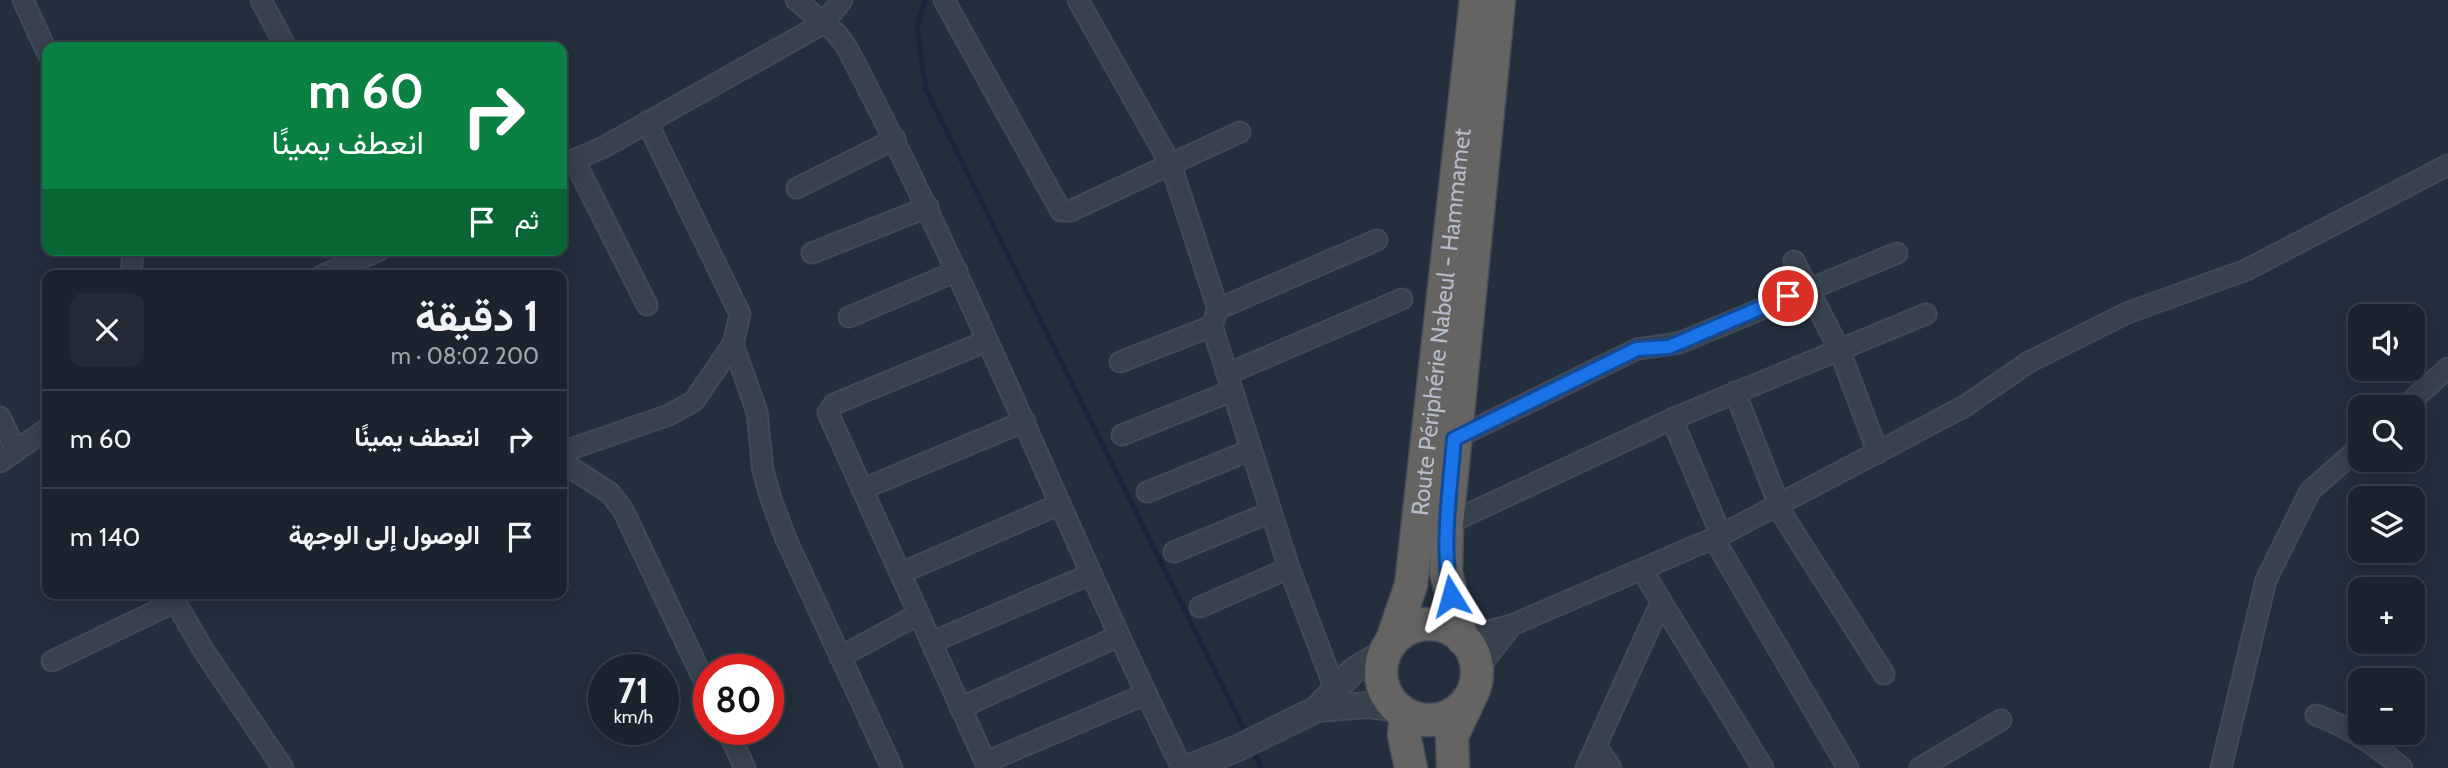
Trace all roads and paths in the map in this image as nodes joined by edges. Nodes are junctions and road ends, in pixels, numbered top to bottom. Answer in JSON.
{"nodes":[{"id":1,"x":23,"y":0,"type":"edge"},
{"id":2,"x":261,"y":0,"type":"edge"},
{"id":3,"x":796,"y":0,"type":"edge"},
{"id":4,"x":842,"y":0,"type":"edge"},
{"id":5,"x":944,"y":0,"type":"edge"},
{"id":6,"x":1078,"y":0,"type":"edge"},
{"id":7,"x":1476,"y":0,"type":"edge"},
{"id":8,"x":1499,"y":0,"type":"edge"},
{"id":9,"x":824,"y":23,"type":"junction"},
{"id":10,"x":42,"y":42,"type":"edge"},
{"id":11,"x":283,"y":42,"type":"edge"},
{"id":12,"x":647,"y":122,"type":"junction"},
{"id":13,"x":1240,"y":132,"type":"dead end"},
{"id":14,"x":895,"y":139,"type":"junction"},
{"id":15,"x":568,"y":162,"type":"edge"},
{"id":16,"x":1171,"y":164,"type":"junction"},
{"id":17,"x":2448,"y":165,"type":"edge"},
{"id":18,"x":797,"y":188,"type":"dead end"},
{"id":19,"x":928,"y":207,"type":"junction"},
{"id":20,"x":1377,"y":240,"type":"dead end"},
{"id":21,"x":812,"y":253,"type":"dead end"},
{"id":22,"x":1897,"y":253,"type":"dead end"},
{"id":23,"x":366,"y":256,"type":"edge"},
{"id":24,"x":1794,"y":261,"type":"dead end"},
{"id":25,"x":334,"y":270,"type":"edge"},
{"id":26,"x":957,"y":271,"type":"junction"},
{"id":27,"x":1810,"y":286,"type":"junction"},
{"id":28,"x":1402,"y":299,"type":"dead end"},
{"id":29,"x":647,"y":305,"type":"dead end"},
{"id":30,"x":1926,"y":314,"type":"dead end"},
{"id":31,"x":849,"y":317,"type":"dead end"},
{"id":32,"x":1215,"y":317,"type":"junction"},
{"id":33,"x":987,"y":341,"type":"junction"},
{"id":34,"x":733,"y":344,"type":"junction"},
{"id":35,"x":1839,"y":349,"type":"junction"},
{"id":36,"x":1120,"y":362,"type":"dead end"},
{"id":37,"x":2448,"y":368,"type":"edge"},
{"id":38,"x":1230,"y":383,"type":"junction"},
{"id":39,"x":1735,"y":392,"type":"junction"},
{"id":40,"x":2418,"y":395,"type":"edge"},
{"id":41,"x":0,"y":418,"type":"edge"},
{"id":42,"x":1672,"y":419,"type":"junction"},
{"id":43,"x":1024,"y":421,"type":"junction"},
{"id":44,"x":42,"y":432,"type":"edge"},
{"id":45,"x":1122,"y":435,"type":"dead end"},
{"id":46,"x":1454,"y":439,"type":"junction"},
{"id":47,"x":567,"y":450,"type":"edge"},
{"id":48,"x":1251,"y":450,"type":"junction"},
{"id":49,"x":1878,"y":453,"type":"junction"},
{"id":50,"x":8,"y":456,"type":"edge"},
{"id":51,"x":2348,"y":457,"type":"edge"},
{"id":52,"x":567,"y":465,"type":"edge"},
{"id":53,"x":863,"y":489,"type":"junction"},
{"id":54,"x":1147,"y":492,"type":"dead end"},
{"id":55,"x":1060,"y":504,"type":"junction"},
{"id":56,"x":1778,"y":505,"type":"junction"},
{"id":57,"x":1271,"y":512,"type":"junction"},
{"id":58,"x":1447,"y":524,"type":"junction"},
{"id":59,"x":1718,"y":537,"type":"junction"},
{"id":60,"x":1174,"y":552,"type":"dead end"},
{"id":61,"x":1289,"y":568,"type":"junction"},
{"id":62,"x":1642,"y":570,"type":"junction"},
{"id":63,"x":901,"y":573,"type":"junction"},
{"id":64,"x":1091,"y":573,"type":"junction"},
{"id":65,"x":167,"y":599,"type":"edge"},
{"id":66,"x":175,"y":599,"type":"edge"},
{"id":67,"x":1661,"y":602,"type":"junction"},
{"id":68,"x":1199,"y":607,"type":"dead end"},
{"id":69,"x":919,"y":614,"type":"junction"},
{"id":70,"x":1512,"y":625,"type":"junction"},
{"id":71,"x":1119,"y":636,"type":"junction"},
{"id":72,"x":1462,"y":638,"type":"junction"},
{"id":73,"x":932,"y":642,"type":"junction"},
{"id":74,"x":1388,"y":647,"type":"junction"},
{"id":75,"x":693,"y":657,"type":"edge"},
{"id":76,"x":840,"y":657,"type":"junction"},
{"id":77,"x":52,"y":661,"type":"dead end"},
{"id":78,"x":1884,"y":674,"type":"dead end"},
{"id":79,"x":1474,"y":682,"type":"junction"},
{"id":80,"x":1336,"y":692,"type":"junction"},
{"id":81,"x":1146,"y":694,"type":"junction"},
{"id":82,"x":960,"y":708,"type":"junction"},
{"id":83,"x":1317,"y":709,"type":"junction"},
{"id":84,"x":1401,"y":712,"type":"junction"},
{"id":85,"x":2316,"y":715,"type":"dead end"},
{"id":86,"x":2001,"y":720,"type":"dead end"},
{"id":87,"x":734,"y":745,"type":"edge"},
{"id":88,"x":1596,"y":746,"type":"junction"},
{"id":89,"x":987,"y":765,"type":"edge"},
{"id":90,"x":283,"y":768,"type":"edge"},
{"id":91,"x":745,"y":768,"type":"edge"},
{"id":92,"x":892,"y":768,"type":"edge"},
{"id":93,"x":1184,"y":768,"type":"edge"},
{"id":94,"x":1411,"y":768,"type":"edge"},
{"id":95,"x":1453,"y":768,"type":"edge"},
{"id":96,"x":1586,"y":768,"type":"edge"},
{"id":97,"x":1611,"y":768,"type":"edge"},
{"id":98,"x":1763,"y":768,"type":"edge"},
{"id":99,"x":1848,"y":768,"type":"edge"},
{"id":100,"x":1920,"y":768,"type":"edge"},
{"id":101,"x":2221,"y":768,"type":"edge"},
{"id":102,"x":2402,"y":768,"type":"edge"}],
"edges":[{"from":1,"to":10,"type":"street"},
{"from":2,"to":11,"type":"street"},
{"from":3,"to":9,"type":"street"},
{"from":4,"to":9,"type":"street"},
{"from":5,"to":16,"type":"street"},
{"from":6,"to":16,"type":"street"},
{"from":7,"to":74,"type":"highway","name":"Route Périphérie Nabeul - Hammamet"},
{"from":8,"to":46,"type":"highway","name":"Route Périphérie Nabeul - Hammamet"},
{"from":9,"to":12,"type":"street"},
{"from":9,"to":14,"type":"street"},
{"from":12,"to":15,"type":"street"},
{"from":12,"to":34,"type":"street"},
{"from":13,"to":16,"type":"street"},
{"from":14,"to":18,"type":"street"},
{"from":14,"to":19,"type":"street"},
{"from":15,"to":29,"type":"street"},
{"from":16,"to":32,"type":"street"},
{"from":17,"to":49,"type":"street"},
{"from":19,"to":21,"type":"street"},
{"from":19,"to":26,"type":"street"},
{"from":20,"to":32,"type":"street"},
{"from":22,"to":27,"type":"street"},
{"from":23,"to":25,"type":"street"},
{"from":24,"to":27,"type":"street"},
{"from":26,"to":31,"type":"street"},
{"from":26,"to":33,"type":"street"},
{"from":27,"to":35,"type":"street"},
{"from":27,"to":46,"type":"street"},
{"from":28,"to":38,"type":"street"},
{"from":30,"to":35,"type":"street"},
{"from":32,"to":36,"type":"street"},
{"from":32,"to":38,"type":"street"},
{"from":33,"to":43,"type":"street"},
{"from":33,"to":53,"type":"street"},
{"from":34,"to":47,"type":"street"},
{"from":34,"to":76,"type":"street"},
{"from":35,"to":39,"type":"street"},
{"from":35,"to":49,"type":"street"},
{"from":37,"to":40,"type":"street"},
{"from":38,"to":45,"type":"street"},
{"from":38,"to":48,"type":"street"},
{"from":39,"to":42,"type":"street"},
{"from":39,"to":56,"type":"street"},
{"from":41,"to":50,"type":"street"},
{"from":42,"to":58,"type":"street"},
{"from":42,"to":59,"type":"street"},
{"from":43,"to":53,"type":"street"},
{"from":43,"to":55,"type":"street"},
{"from":44,"to":50,"type":"street"},
{"from":46,"to":58,"type":"highway","name":"Route Périphérie Nabeul - Hammamet"},
{"from":48,"to":54,"type":"street"},
{"from":48,"to":57,"type":"street"},
{"from":49,"to":56,"type":"street"},
{"from":51,"to":101,"type":"street"},
{"from":52,"to":75,"type":"street"},
{"from":53,"to":63,"type":"street"},
{"from":55,"to":63,"type":"street"},
{"from":55,"to":64,"type":"street"},
{"from":56,"to":59,"type":"street"},
{"from":56,"to":78,"type":"street"},
{"from":57,"to":60,"type":"street"},
{"from":57,"to":61,"type":"street"},
{"from":58,"to":72,"type":"highway","name":"Route Périphérie Nabeul - Hammamet"},
{"from":59,"to":62,"type":"street"},
{"from":59,"to":99,"type":"street"},
{"from":61,"to":68,"type":"street"},
{"from":61,"to":80,"type":"street"},
{"from":62,"to":67,"type":"street"},
{"from":62,"to":70,"type":"street"},
{"from":63,"to":69,"type":"street"},
{"from":64,"to":71,"type":"street"},
{"from":64,"to":73,"type":"street"},
{"from":65,"to":77,"type":"street"},
{"from":66,"to":90,"type":"street"},
{"from":67,"to":88,"type":"street"},
{"from":67,"to":98,"type":"street"},
{"from":69,"to":73,"type":"street"},
{"from":69,"to":76,"type":"street"},
{"from":70,"to":72,"type":"street"},
{"from":70,"to":79,"type":"street"},
{"from":71,"to":81,"type":"street"},
{"from":71,"to":82,"type":"street"},
{"from":72,"to":74,"type":"highway"},
{"from":72,"to":79,"type":"highway"},
{"from":73,"to":82,"type":"street"},
{"from":74,"to":80,"type":"street"},
{"from":74,"to":84,"type":"highway"},
{"from":76,"to":92,"type":"street"},
{"from":79,"to":84,"type":"highway"},
{"from":79,"to":95,"type":"highway"},
{"from":80,"to":83,"type":"street"},
{"from":81,"to":89,"type":"street"},
{"from":81,"to":93,"type":"street"},
{"from":82,"to":89,"type":"street"},
{"from":83,"to":84,"type":"street"},
{"from":83,"to":93,"type":"street"},
{"from":84,"to":94,"type":"highway"},
{"from":85,"to":102,"type":"street"},
{"from":86,"to":100,"type":"street"},
{"from":87,"to":91,"type":"street"},
{"from":88,"to":96,"type":"street"},
{"from":88,"to":97,"type":"street"}]}
